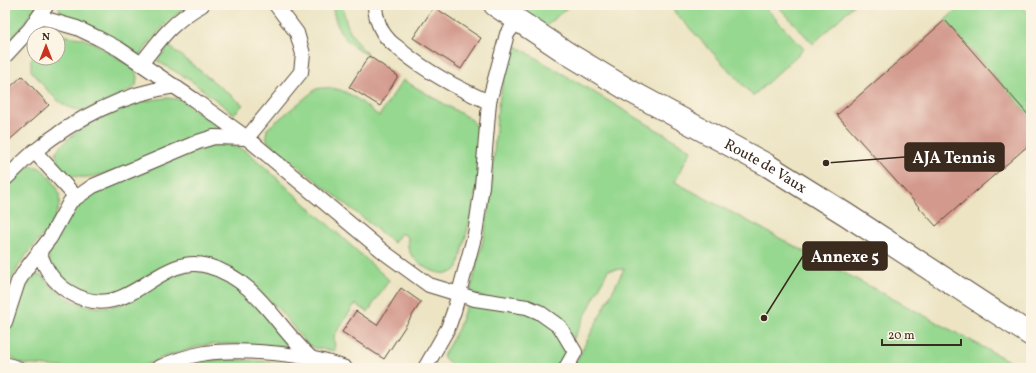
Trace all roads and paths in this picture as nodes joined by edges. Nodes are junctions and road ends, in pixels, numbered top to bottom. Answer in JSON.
{"nodes":[{"id":1,"x":47,"y":5,"type":"edge"},
{"id":2,"x":202,"y":5,"type":"edge"},
{"id":3,"x":276,"y":5,"type":"edge"},
{"id":4,"x":375,"y":5,"type":"edge"},
{"id":5,"x":495,"y":5,"type":"edge"},
{"id":6,"x":39,"y":17,"type":"junction"},
{"id":7,"x":518,"y":20,"type":"junction"},
{"id":8,"x":5,"y":56,"type":"edge"},
{"id":9,"x":141,"y":64,"type":"junction"},
{"id":10,"x":175,"y":86,"type":"junction"},
{"id":11,"x":489,"y":102,"type":"junction"},
{"id":12,"x":247,"y":138,"type":"junction"},
{"id":13,"x":34,"y":151,"type":"junction"},
{"id":14,"x":5,"y":179,"type":"edge"},
{"id":15,"x":76,"y":197,"type":"junction"},
{"id":16,"x":39,"y":251,"type":"junction"},
{"id":17,"x":458,"y":294,"type":"junction"},
{"id":18,"x":5,"y":322,"type":"edge"},
{"id":19,"x":1031,"y":335,"type":"edge"},
{"id":20,"x":311,"y":358,"type":"junction"},
{"id":21,"x":5,"y":364,"type":"edge"},
{"id":22,"x":17,"y":368,"type":"edge"},
{"id":23,"x":158,"y":368,"type":"edge"},
{"id":24,"x":345,"y":368,"type":"edge"},
{"id":25,"x":425,"y":368,"type":"edge"},
{"id":26,"x":566,"y":368,"type":"edge"}],
"edges":[{"from":1,"to":6,"type":"lane"},
{"from":2,"to":9,"type":"lane"},
{"from":3,"to":12,"type":"lane"},
{"from":4,"to":11,"type":"lane"},
{"from":5,"to":7,"type":"street","name":"Route de Vaux"},
{"from":6,"to":8,"type":"lane"},
{"from":6,"to":9,"type":"lane"},
{"from":7,"to":11,"type":"lane"},
{"from":7,"to":19,"type":"street","name":"Route de Vaux"},
{"from":9,"to":10,"type":"lane"},
{"from":10,"to":12,"type":"lane"},
{"from":10,"to":13,"type":"lane"},
{"from":11,"to":17,"type":"lane"},
{"from":12,"to":15,"type":"lane"},
{"from":12,"to":17,"type":"lane"},
{"from":13,"to":14,"type":"lane"},
{"from":13,"to":15,"type":"lane"},
{"from":15,"to":16,"type":"lane"},
{"from":16,"to":18,"type":"lane"},
{"from":16,"to":20,"type":"lane"},
{"from":17,"to":25,"type":"lane"},
{"from":17,"to":26,"type":"lane"},
{"from":20,"to":23,"type":"lane"},
{"from":20,"to":24,"type":"lane"},
{"from":21,"to":22,"type":"lane"}]}
